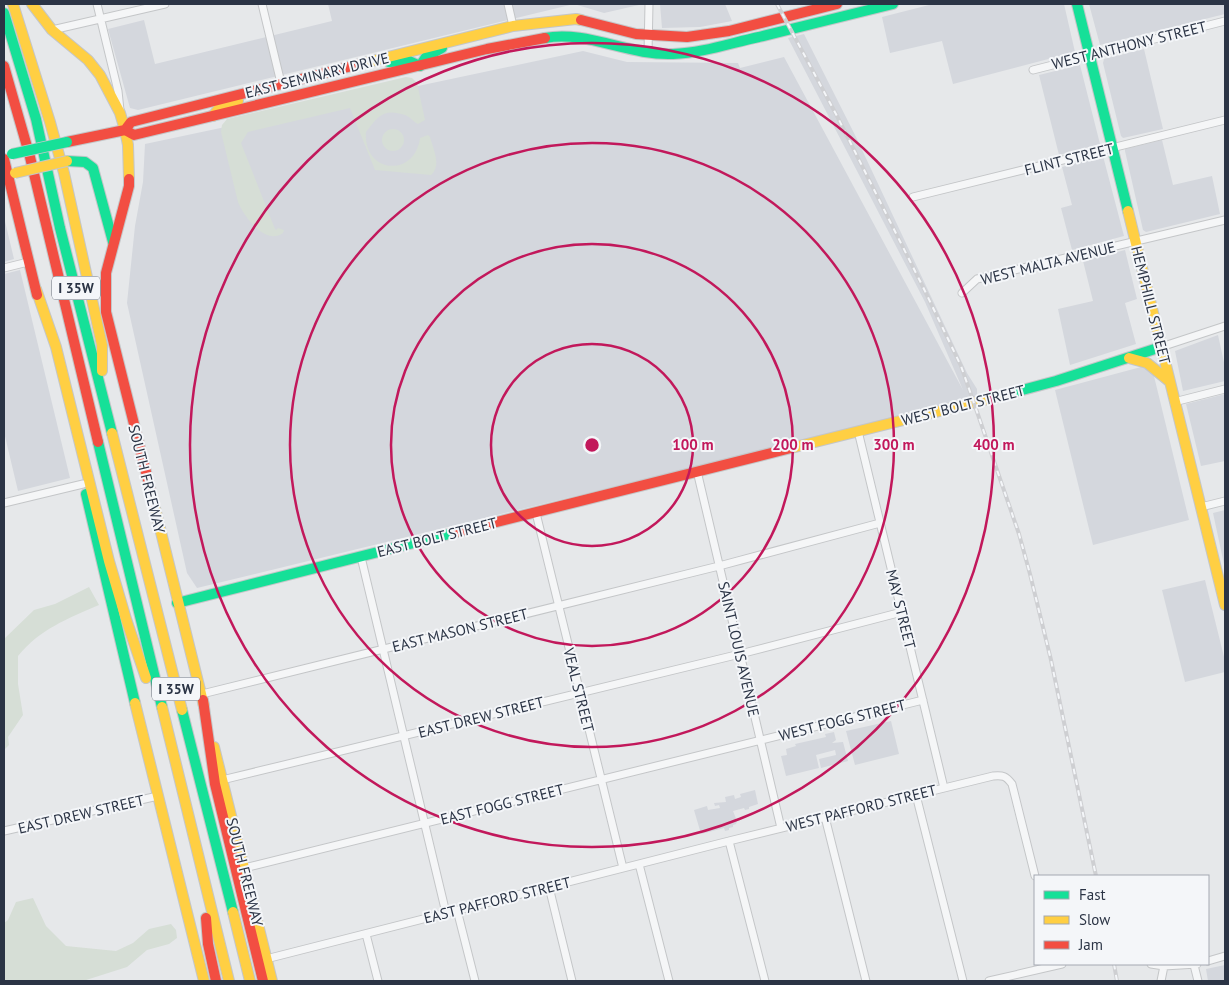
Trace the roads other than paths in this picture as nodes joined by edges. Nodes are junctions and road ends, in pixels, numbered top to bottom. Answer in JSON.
{"nodes":[{"id":1,"x":13,"y":4,"type":"edge"},
{"id":2,"x":32,"y":4,"type":"edge"},
{"id":3,"x":97,"y":4,"type":"edge"},
{"id":4,"x":165,"y":4,"type":"edge"},
{"id":5,"x":262,"y":4,"type":"edge"},
{"id":6,"x":508,"y":4,"type":"edge"},
{"id":7,"x":649,"y":4,"type":"edge"},
{"id":8,"x":837,"y":4,"type":"edge"},
{"id":9,"x":893,"y":4,"type":"edge"},
{"id":10,"x":1077,"y":4,"type":"edge"},
{"id":11,"x":149,"y":6,"type":"edge"},
{"id":12,"x":4,"y":12,"type":"edge"},
{"id":13,"x":101,"y":19,"type":"junction"},
{"id":14,"x":1225,"y":21,"type":"edge"},
{"id":15,"x":513,"y":26,"type":"junction"},
{"id":16,"x":52,"y":30,"type":"junction"},
{"id":17,"x":648,"y":36,"type":"junction"},
{"id":18,"x":458,"y":40,"type":"junction"},
{"id":19,"x":487,"y":49,"type":"junction"},
{"id":20,"x":648,"y":54,"type":"junction"},
{"id":21,"x":1089,"y":55,"type":"junction"},
{"id":22,"x":363,"y":64,"type":"junction"},
{"id":23,"x":4,"y":66,"type":"edge"},
{"id":24,"x":420,"y":66,"type":"junction"},
{"id":25,"x":1033,"y":70,"type":"dead end"},
{"id":26,"x":281,"y":83,"type":"junction"},
{"id":27,"x":258,"y":89,"type":"junction"},
{"id":28,"x":120,"y":113,"type":"junction"},
{"id":29,"x":212,"y":116,"type":"junction"},
{"id":30,"x":1225,"y":120,"type":"edge"},
{"id":31,"x":125,"y":130,"type":"junction"},
{"id":32,"x":1112,"y":148,"type":"junction"},
{"id":33,"x":7,"y":156,"type":"edge"},
{"id":34,"x":12,"y":174,"type":"junction"},
{"id":35,"x":913,"y":197,"type":"dead end"},
{"id":36,"x":1225,"y":220,"type":"edge"},
{"id":37,"x":1136,"y":241,"type":"junction"},
{"id":38,"x":113,"y":243,"type":"junction"},
{"id":39,"x":28,"y":262,"type":"junction"},
{"id":40,"x":4,"y":268,"type":"edge"},
{"id":41,"x":36,"y":289,"type":"junction"},
{"id":42,"x":962,"y":293,"type":"dead end"},
{"id":43,"x":1225,"y":326,"type":"edge"},
{"id":44,"x":1161,"y":348,"type":"junction"},
{"id":45,"x":1128,"y":358,"type":"junction"},
{"id":46,"x":1170,"y":381,"type":"junction"},
{"id":47,"x":1225,"y":389,"type":"edge"},
{"id":48,"x":103,"y":396,"type":"junction"},
{"id":49,"x":1174,"y":402,"type":"junction"},
{"id":50,"x":858,"y":431,"type":"junction"},
{"id":51,"x":697,"y":470,"type":"junction"},
{"id":52,"x":83,"y":484,"type":"junction"},
{"id":53,"x":1225,"y":501,"type":"edge"},
{"id":54,"x":4,"y":503,"type":"edge"},
{"id":55,"x":1201,"y":507,"type":"junction"},
{"id":56,"x":536,"y":513,"type":"junction"},
{"id":57,"x":880,"y":523,"type":"junction"},
{"id":58,"x":361,"y":557,"type":"junction"},
{"id":59,"x":719,"y":566,"type":"junction"},
{"id":60,"x":178,"y":603,"type":"junction"},
{"id":61,"x":1225,"y":605,"type":"edge"},
{"id":62,"x":558,"y":606,"type":"junction"},
{"id":63,"x":902,"y":612,"type":"junction"},
{"id":64,"x":383,"y":649,"type":"junction"},
{"id":65,"x":740,"y":654,"type":"junction"},
{"id":66,"x":579,"y":693,"type":"junction"},
{"id":67,"x":202,"y":697,"type":"junction"},
{"id":68,"x":923,"y":700,"type":"junction"},
{"id":69,"x":404,"y":736,"type":"junction"},
{"id":70,"x":761,"y":741,"type":"junction"},
{"id":71,"x":173,"y":758,"type":"junction"},
{"id":72,"x":222,"y":780,"type":"junction"},
{"id":73,"x":601,"y":780,"type":"junction"},
{"id":74,"x":944,"y":788,"type":"junction"},
{"id":75,"x":916,"y":795,"type":"junction"},
{"id":76,"x":158,"y":796,"type":"junction"},
{"id":77,"x":825,"y":817,"type":"junction"},
{"id":78,"x":425,"y":823,"type":"junction"},
{"id":79,"x":781,"y":828,"type":"junction"},
{"id":80,"x":4,"y":831,"type":"edge"},
{"id":81,"x":729,"y":841,"type":"junction"},
{"id":82,"x":639,"y":864,"type":"junction"},
{"id":83,"x":200,"y":867,"type":"junction"},
{"id":84,"x":244,"y":868,"type":"junction"},
{"id":85,"x":623,"y":868,"type":"junction"},
{"id":86,"x":1035,"y":875,"type":"edge"},
{"id":87,"x":549,"y":887,"type":"junction"},
{"id":88,"x":457,"y":910,"type":"junction"},
{"id":89,"x":446,"y":913,"type":"junction"},
{"id":90,"x":366,"y":934,"type":"junction"},
{"id":91,"x":1225,"y":956,"type":"edge"},
{"id":92,"x":266,"y":959,"type":"junction"},
{"id":93,"x":1209,"y":961,"type":"edge"},
{"id":94,"x":1055,"y":965,"type":"edge"},
{"id":95,"x":1158,"y":965,"type":"edge"},
{"id":96,"x":1180,"y":965,"type":"edge"},
{"id":97,"x":1195,"y":965,"type":"edge"},
{"id":98,"x":1164,"y":966,"type":"junction"},
{"id":99,"x":1019,"y":973,"type":"junction"},
{"id":100,"x":204,"y":981,"type":"edge"},
{"id":101,"x":216,"y":981,"type":"edge"},
{"id":102,"x":229,"y":981,"type":"edge"},
{"id":103,"x":250,"y":981,"type":"edge"},
{"id":104,"x":263,"y":981,"type":"edge"},
{"id":105,"x":272,"y":981,"type":"edge"},
{"id":106,"x":378,"y":981,"type":"edge"},
{"id":107,"x":474,"y":981,"type":"edge"},
{"id":108,"x":572,"y":981,"type":"edge"},
{"id":109,"x":669,"y":981,"type":"edge"},
{"id":110,"x":765,"y":981,"type":"edge"},
{"id":111,"x":866,"y":981,"type":"edge"},
{"id":112,"x":962,"y":981,"type":"edge"},
{"id":113,"x":989,"y":981,"type":"edge"},
{"id":114,"x":1021,"y":981,"type":"edge"},
{"id":115,"x":1161,"y":981,"type":"edge"},
{"id":116,"x":1198,"y":981,"type":"edge"}],
"edges":[{"from":1,"to":48,"type":"main road"},
{"from":2,"to":16,"type":"main road","name":"SOUTH FREEWAY"},
{"from":3,"to":13,"type":"street"},
{"from":4,"to":11,"type":"street"},
{"from":5,"to":26,"type":"street"},
{"from":6,"to":15,"type":"street"},
{"from":7,"to":17,"type":"street"},
{"from":8,"to":17,"type":"main road","name":"EAST SEMINARY DRIVE"},
{"from":9,"to":20,"type":"main road"},
{"from":10,"to":21,"type":"main road","name":"HEMPHILL STREET"},
{"from":11,"to":13,"type":"street"},
{"from":12,"to":48,"type":"main road","name":"SOUTH FREEWAY","number":"I 35W"},
{"from":13,"to":16,"type":"street"},
{"from":13,"to":28,"type":"street"},
{"from":14,"to":21,"type":"street","name":"WEST ANTHONY STREET"},
{"from":15,"to":17,"type":"main road","name":"EAST SEMINARY DRIVE"},
{"from":15,"to":18,"type":"main road","name":"EAST SEMINARY DRIVE"},
{"from":15,"to":19,"type":"main road"},
{"from":16,"to":28,"type":"main road","name":"SOUTH FREEWAY"},
{"from":17,"to":20,"type":"street"},
{"from":18,"to":22,"type":"main road","name":"EAST SEMINARY DRIVE"},
{"from":18,"to":24,"type":"main road"},
{"from":19,"to":20,"type":"main road"},
{"from":19,"to":24,"type":"main road","name":"EAST SEMINARY DRIVE"},
{"from":21,"to":25,"type":"street","name":"WEST ANTHONY STREET"},
{"from":21,"to":32,"type":"main road","name":"HEMPHILL STREET"},
{"from":22,"to":24,"type":"main road"},
{"from":22,"to":26,"type":"main road","name":"EAST SEMINARY DRIVE"},
{"from":23,"to":71,"type":"main road","number":"I 35W"},
{"from":24,"to":29,"type":"main road","name":"EAST SEMINARY DRIVE"},
{"from":26,"to":27,"type":"main road","name":"EAST SEMINARY DRIVE"},
{"from":27,"to":29,"type":"main road"},
{"from":27,"to":31,"type":"main road","name":"EAST SEMINARY DRIVE"},
{"from":28,"to":31,"type":"main road","name":"SOUTH FREEWAY"},
{"from":29,"to":31,"type":"main road","name":"EAST SEMINARY DRIVE"},
{"from":30,"to":32,"type":"street","name":"FLINT STREET"},
{"from":31,"to":33,"type":"main road","name":"EAST SEMINARY DRIVE","bridge":true},
{"from":31,"to":38,"type":"main road","name":"SOUTH FREEWAY"},
{"from":32,"to":35,"type":"street","name":"FLINT STREET"},
{"from":32,"to":37,"type":"main road","name":"HEMPHILL STREET"},
{"from":33,"to":34,"type":"main road"},
{"from":34,"to":38,"type":"main road","bridge":true},
{"from":34,"to":39,"type":"main road"},
{"from":36,"to":37,"type":"street","name":"WEST MALTA AVENUE"},
{"from":37,"to":42,"type":"street","name":"WEST MALTA AVENUE"},
{"from":37,"to":44,"type":"main road","name":"HEMPHILL STREET"},
{"from":38,"to":60,"type":"main road","name":"SOUTH FREEWAY"},
{"from":39,"to":40,"type":"street"},
{"from":39,"to":41,"type":"main road"},
{"from":41,"to":52,"type":"main road"},
{"from":41,"to":71,"type":"main road"},
{"from":43,"to":44,"type":"street","name":"WEST BOLT STREET"},
{"from":44,"to":45,"type":"main road","name":"WEST BOLT STREET"},
{"from":44,"to":46,"type":"main road","name":"HEMPHILL STREET"},
{"from":45,"to":46,"type":"main road"},
{"from":45,"to":50,"type":"main road","name":"WEST BOLT STREET"},
{"from":46,"to":49,"type":"main road","name":"HEMPHILL STREET"},
{"from":47,"to":49,"type":"street"},
{"from":48,"to":103,"type":"main road","name":"SOUTH FREEWAY","number":"I 35W"},
{"from":49,"to":55,"type":"main road","name":"HEMPHILL STREET"},
{"from":50,"to":51,"type":"main road","name":"WEST BOLT STREET"},
{"from":50,"to":57,"type":"street","name":"MAY STREET"},
{"from":51,"to":56,"type":"main road","name":"EAST BOLT STREET"},
{"from":51,"to":59,"type":"street","name":"SAINT LOUIS AVENUE"},
{"from":52,"to":54,"type":"street"},
{"from":52,"to":76,"type":"main road"},
{"from":53,"to":55,"type":"street"},
{"from":55,"to":61,"type":"main road","name":"HEMPHILL STREET"},
{"from":56,"to":58,"type":"main road","name":"EAST BOLT STREET"},
{"from":56,"to":62,"type":"street","name":"VEAL STREET"},
{"from":57,"to":59,"type":"street","name":"EAST MASON STREET"},
{"from":57,"to":63,"type":"street","name":"MAY STREET"},
{"from":58,"to":60,"type":"main road","name":"EAST BOLT STREET"},
{"from":58,"to":64,"type":"street"},
{"from":59,"to":62,"type":"street","name":"EAST MASON STREET"},
{"from":59,"to":65,"type":"street","name":"SAINT LOUIS AVENUE"},
{"from":60,"to":67,"type":"main road","name":"SOUTH FREEWAY"},
{"from":62,"to":64,"type":"street","name":"EAST MASON STREET"},
{"from":62,"to":66,"type":"street","name":"VEAL STREET"},
{"from":63,"to":65,"type":"street","name":"EAST DREW STREET"},
{"from":63,"to":68,"type":"street","name":"MAY STREET"},
{"from":64,"to":67,"type":"street","name":"EAST MASON STREET"},
{"from":64,"to":69,"type":"street"},
{"from":65,"to":66,"type":"street","name":"EAST DREW STREET"},
{"from":65,"to":70,"type":"street","name":"SAINT LOUIS AVENUE"},
{"from":66,"to":69,"type":"street","name":"EAST DREW STREET"},
{"from":66,"to":73,"type":"street","name":"VEAL STREET"},
{"from":67,"to":72,"type":"main road","name":"SOUTH FREEWAY"},
{"from":67,"to":104,"type":"main road"},
{"from":68,"to":70,"type":"street","name":"WEST FOGG STREET"},
{"from":68,"to":74,"type":"street","name":"MAY STREET"},
{"from":69,"to":72,"type":"street","name":"EAST DREW STREET"},
{"from":69,"to":78,"type":"street"},
{"from":70,"to":73,"type":"street","name":"EAST FOGG STREET"},
{"from":70,"to":79,"type":"street","name":"SAINT LOUIS AVENUE"},
{"from":71,"to":83,"type":"main road","number":"I 35W"},
{"from":72,"to":84,"type":"main road","name":"SOUTH FREEWAY"},
{"from":73,"to":78,"type":"street","name":"EAST FOGG STREET"},
{"from":73,"to":85,"type":"street","name":"VEAL STREET"},
{"from":74,"to":75,"type":"street","name":"WEST PAFFORD STREET"},
{"from":74,"to":86,"type":"street","name":"WEST PAFFORD STREET"},
{"from":75,"to":77,"type":"street","name":"WEST PAFFORD STREET"},
{"from":75,"to":112,"type":"street"},
{"from":76,"to":80,"type":"street","name":"EAST DREW STREET"},
{"from":76,"to":100,"type":"main road"},
{"from":77,"to":79,"type":"street","name":"WEST PAFFORD STREET"},
{"from":77,"to":111,"type":"street"},
{"from":78,"to":84,"type":"street","name":"EAST FOGG STREET"},
{"from":78,"to":89,"type":"street"},
{"from":79,"to":81,"type":"street","name":"WEST PAFFORD STREET"},
{"from":81,"to":82,"type":"street","name":"EAST PAFFORD STREET"},
{"from":81,"to":110,"type":"street"},
{"from":82,"to":85,"type":"street","name":"EAST PAFFORD STREET"},
{"from":82,"to":109,"type":"street"},
{"from":83,"to":101,"type":"main road"},
{"from":83,"to":102,"type":"main road","number":"I 35W"},
{"from":84,"to":92,"type":"main road","name":"SOUTH FREEWAY"},
{"from":85,"to":87,"type":"street","name":"EAST PAFFORD STREET"},
{"from":87,"to":88,"type":"street","name":"EAST PAFFORD STREET"},
{"from":87,"to":108,"type":"street"},
{"from":88,"to":89,"type":"street","name":"EAST PAFFORD STREET"},
{"from":88,"to":107,"type":"street"},
{"from":89,"to":90,"type":"street","name":"EAST PAFFORD STREET"},
{"from":90,"to":92,"type":"street","name":"EAST PAFFORD STREET"},
{"from":90,"to":106,"type":"street"},
{"from":91,"to":93,"type":"street"},
{"from":92,"to":105,"type":"main road","name":"SOUTH FREEWAY"},
{"from":94,"to":99,"type":"street"},
{"from":95,"to":98,"type":"street"},
{"from":96,"to":98,"type":"street"},
{"from":97,"to":116,"type":"street"},
{"from":98,"to":115,"type":"street"},
{"from":99,"to":113,"type":"street"},
{"from":99,"to":114,"type":"street"}]}
